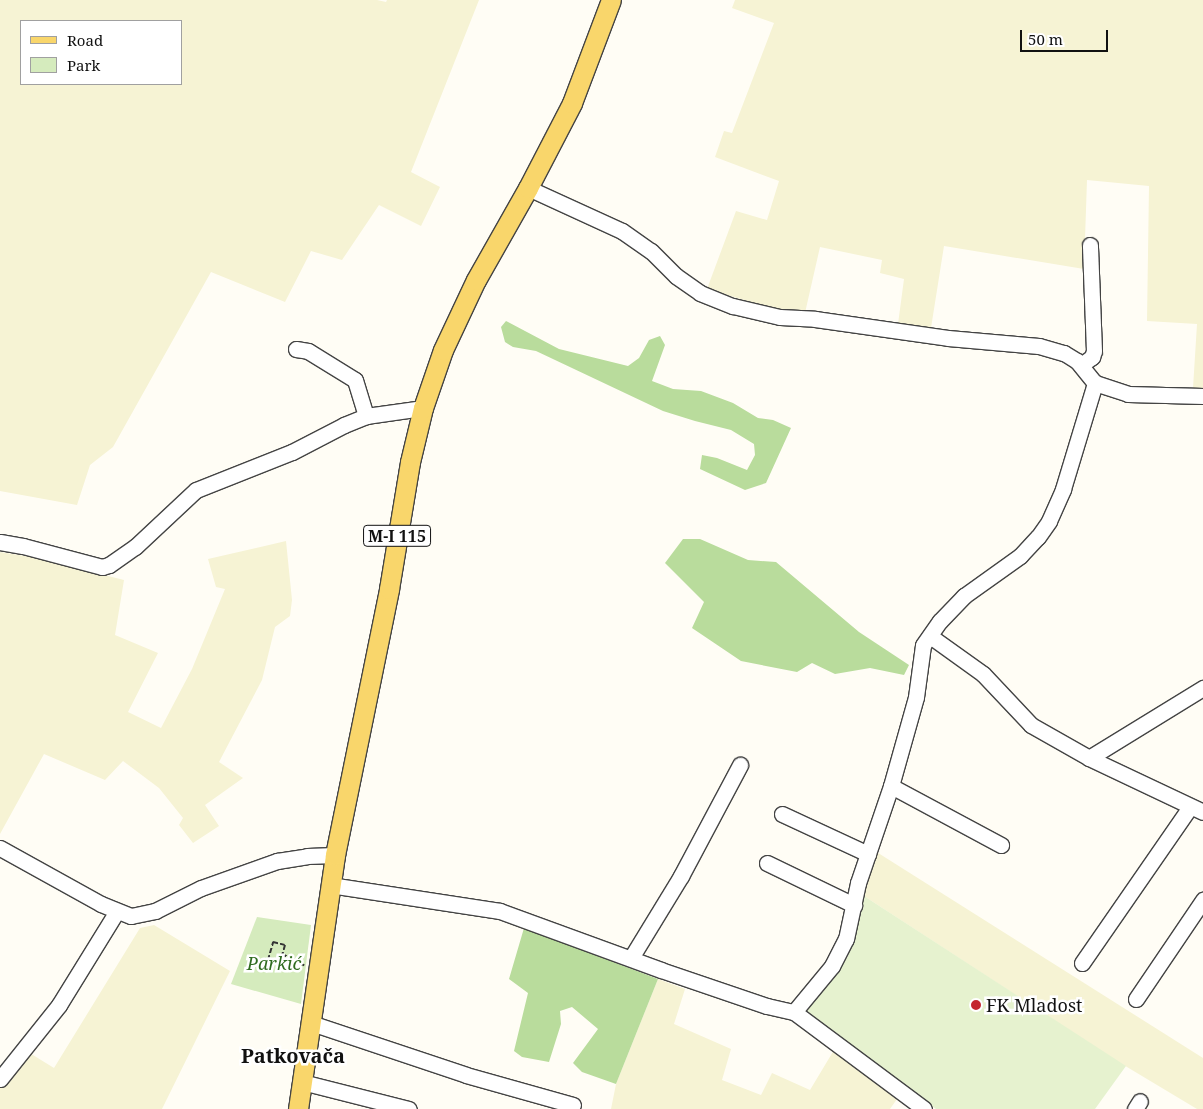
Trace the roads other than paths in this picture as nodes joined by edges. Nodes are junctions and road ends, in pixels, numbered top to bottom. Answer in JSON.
{"nodes":[{"id":1,"x":611,"y":0,"type":"edge"},
{"id":2,"x":528,"y":188,"type":"junction"},
{"id":3,"x":1090,"y":245,"type":"dead end"},
{"id":4,"x":296,"y":349,"type":"dead end"},
{"id":5,"x":1081,"y":365,"type":"junction"},
{"id":6,"x":1095,"y":383,"type":"junction"},
{"id":7,"x":1203,"y":396,"type":"edge"},
{"id":8,"x":423,"y":408,"type":"junction"},
{"id":9,"x":366,"y":416,"type":"junction"},
{"id":10,"x":0,"y":542,"type":"edge"},
{"id":11,"x":930,"y":636,"type":"junction"},
{"id":12,"x":1203,"y":688,"type":"edge"},
{"id":13,"x":1089,"y":758,"type":"junction"},
{"id":14,"x":740,"y":766,"type":"dead end"},
{"id":15,"x":891,"y":786,"type":"junction"},
{"id":16,"x":1197,"y":809,"type":"edge"},
{"id":17,"x":782,"y":814,"type":"dead end"},
{"id":18,"x":1001,"y":845,"type":"dead end"},
{"id":19,"x":0,"y":848,"type":"edge"},
{"id":20,"x":868,"y":854,"type":"junction"},
{"id":21,"x":335,"y":855,"type":"junction"},
{"id":22,"x":767,"y":863,"type":"dead end"},
{"id":23,"x":330,"y":885,"type":"junction"},
{"id":24,"x":1203,"y":900,"type":"edge"},
{"id":25,"x":854,"y":905,"type":"junction"},
{"id":26,"x":117,"y":911,"type":"junction"},
{"id":27,"x":631,"y":958,"type":"junction"},
{"id":28,"x":1082,"y":963,"type":"dead end"},
{"id":29,"x":1136,"y":999,"type":"dead end"},
{"id":30,"x":794,"y":1012,"type":"junction"},
{"id":31,"x":311,"y":1023,"type":"junction"},
{"id":32,"x":0,"y":1079,"type":"edge"},
{"id":33,"x":302,"y":1082,"type":"junction"},
{"id":34,"x":573,"y":1105,"type":"dead end"},
{"id":35,"x":298,"y":1109,"type":"edge"},
{"id":36,"x":410,"y":1109,"type":"edge"},
{"id":37,"x":924,"y":1109,"type":"edge"}],
"edges":[{"from":1,"to":2,"type":"main road","number":"M-I 115"},
{"from":2,"to":5,"type":"street"},
{"from":2,"to":8,"type":"main road","number":"M-I 115"},
{"from":3,"to":5,"type":"street"},
{"from":4,"to":9,"type":"street"},
{"from":5,"to":6,"type":"street"},
{"from":6,"to":7,"type":"street"},
{"from":6,"to":11,"type":"street"},
{"from":8,"to":9,"type":"street"},
{"from":8,"to":21,"type":"main road","number":"M-I 115"},
{"from":9,"to":10,"type":"street"},
{"from":11,"to":13,"type":"street"},
{"from":11,"to":15,"type":"street"},
{"from":12,"to":13,"type":"street"},
{"from":13,"to":16,"type":"street"},
{"from":14,"to":27,"type":"street"},
{"from":15,"to":18,"type":"street"},
{"from":15,"to":20,"type":"street"},
{"from":16,"to":28,"type":"street"},
{"from":17,"to":20,"type":"street"},
{"from":19,"to":26,"type":"street"},
{"from":20,"to":25,"type":"street"},
{"from":21,"to":23,"type":"main road","number":"M-I 115"},
{"from":21,"to":26,"type":"street"},
{"from":22,"to":25,"type":"street"},
{"from":23,"to":27,"type":"street"},
{"from":23,"to":31,"type":"main road","number":"M-I 115"},
{"from":24,"to":29,"type":"street"},
{"from":25,"to":30,"type":"street"},
{"from":26,"to":32,"type":"street"},
{"from":27,"to":30,"type":"street"},
{"from":30,"to":37,"type":"street"},
{"from":31,"to":33,"type":"main road","number":"M-I 115"},
{"from":31,"to":34,"type":"street"},
{"from":33,"to":35,"type":"main road","number":"M-I 115"},
{"from":33,"to":36,"type":"street"}]}
